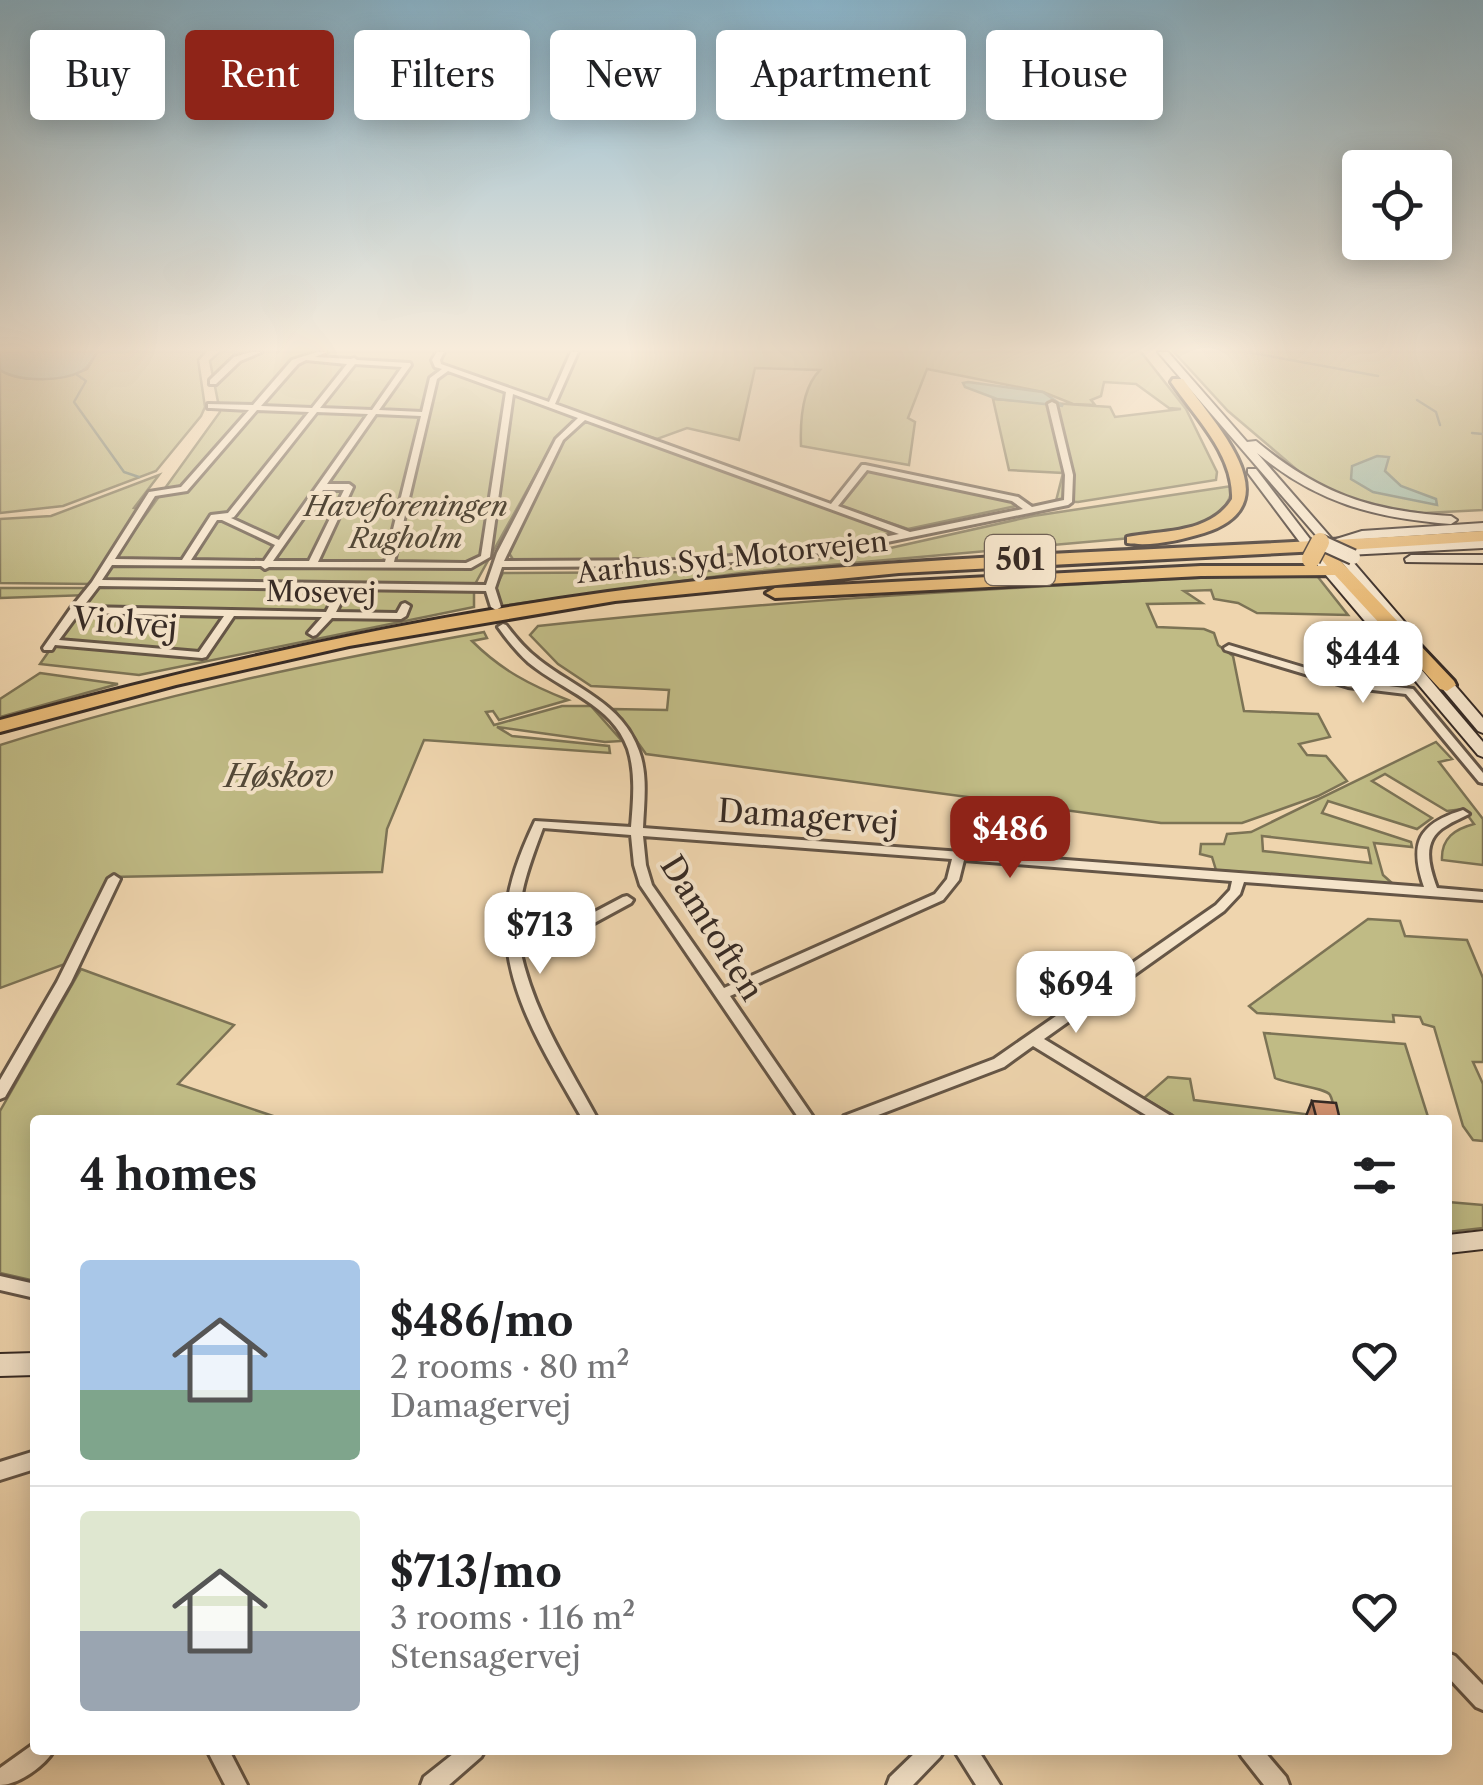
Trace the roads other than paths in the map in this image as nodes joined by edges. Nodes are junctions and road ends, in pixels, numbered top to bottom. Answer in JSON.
{"nodes":[{"id":1,"x":231,"y":435,"type":"edge"},
{"id":2,"x":295,"y":435,"type":"edge"},
{"id":3,"x":357,"y":435,"type":"edge"},
{"id":4,"x":419,"y":435,"type":"edge"},
{"id":5,"x":502,"y":435,"type":"edge"},
{"id":6,"x":563,"y":435,"type":"edge"},
{"id":7,"x":638,"y":435,"type":"edge"},
{"id":8,"x":1059,"y":435,"type":"edge"},
{"id":9,"x":1225,"y":435,"type":"edge"},
{"id":10,"x":1229,"y":435,"type":"edge"},
{"id":11,"x":1261,"y":476,"type":"junction"},
{"id":12,"x":318,"y":488,"type":"junction"},
{"id":13,"x":834,"y":506,"type":"junction"},
{"id":14,"x":1028,"y":508,"type":"junction"},
{"id":15,"x":218,"y":517,"type":"junction"},
{"id":16,"x":1483,"y":524,"type":"edge"},
{"id":17,"x":911,"y":535,"type":"junction"},
{"id":18,"x":1483,"y":540,"type":"edge"},
{"id":19,"x":280,"y":544,"type":"junction"},
{"id":20,"x":1323,"y":550,"type":"junction"},
{"id":21,"x":943,"y":556,"type":"junction"},
{"id":22,"x":1483,"y":556,"type":"edge"},
{"id":23,"x":1370,"y":560,"type":"junction"},
{"id":24,"x":108,"y":562,"type":"junction"},
{"id":25,"x":185,"y":563,"type":"junction"},
{"id":26,"x":266,"y":564,"type":"junction"},
{"id":27,"x":312,"y":564,"type":"junction"},
{"id":28,"x":498,"y":564,"type":"junction"},
{"id":29,"x":390,"y":565,"type":"junction"},
{"id":30,"x":96,"y":583,"type":"junction"},
{"id":31,"x":1364,"y":583,"type":"junction"},
{"id":32,"x":252,"y":584,"type":"junction"},
{"id":33,"x":346,"y":586,"type":"junction"},
{"id":34,"x":490,"y":588,"type":"junction"},
{"id":35,"x":405,"y":606,"type":"dead end"},
{"id":36,"x":560,"y":607,"type":"junction"},
{"id":37,"x":496,"y":608,"type":"dead end"},
{"id":38,"x":74,"y":610,"type":"junction"},
{"id":39,"x":230,"y":613,"type":"junction"},
{"id":40,"x":330,"y":614,"type":"junction"},
{"id":41,"x":503,"y":626,"type":"dead end"},
{"id":42,"x":312,"y":633,"type":"dead end"},
{"id":43,"x":1229,"y":648,"type":"dead end"},
{"id":44,"x":1447,"y":685,"type":"junction"},
{"id":45,"x":0,"y":726,"type":"edge"},
{"id":46,"x":1483,"y":728,"type":"edge"},
{"id":47,"x":0,"y":737,"type":"edge"},
{"id":48,"x":1483,"y":752,"type":"edge"},
{"id":49,"x":1483,"y":780,"type":"edge"},
{"id":50,"x":1462,"y":814,"type":"dead end"},
{"id":51,"x":635,"y":831,"type":"junction"},
{"id":52,"x":959,"y":856,"type":"junction"},
{"id":53,"x":1239,"y":878,"type":"junction"},
{"id":54,"x":114,"y":879,"type":"dead end"},
{"id":55,"x":1432,"y":892,"type":"junction"},
{"id":56,"x":1483,"y":896,"type":"edge"},
{"id":57,"x":627,"y":900,"type":"dead end"},
{"id":58,"x":512,"y":946,"type":"junction"},
{"id":59,"x":720,"y":995,"type":"junction"},
{"id":60,"x":1034,"y":1038,"type":"junction"},
{"id":61,"x":0,"y":1092,"type":"edge"},
{"id":62,"x":589,"y":1115,"type":"edge"},
{"id":63,"x":804,"y":1115,"type":"edge"},
{"id":64,"x":863,"y":1115,"type":"edge"},
{"id":65,"x":1158,"y":1115,"type":"edge"},
{"id":66,"x":1483,"y":1240,"type":"edge"},
{"id":67,"x":1452,"y":1244,"type":"edge"},
{"id":68,"x":0,"y":1284,"type":"edge"},
{"id":69,"x":30,"y":1289,"type":"edge"},
{"id":70,"x":30,"y":1364,"type":"edge"},
{"id":71,"x":0,"y":1365,"type":"edge"},
{"id":72,"x":30,"y":1462,"type":"edge"},
{"id":73,"x":0,"y":1472,"type":"edge"},
{"id":74,"x":1452,"y":1668,"type":"edge"},
{"id":75,"x":1483,"y":1700,"type":"edge"},
{"id":76,"x":37,"y":1755,"type":"edge"},
{"id":77,"x":221,"y":1755,"type":"edge"},
{"id":78,"x":468,"y":1755,"type":"edge"},
{"id":79,"x":927,"y":1755,"type":"edge"},
{"id":80,"x":968,"y":1755,"type":"edge"},
{"id":81,"x":1252,"y":1755,"type":"edge"},
{"id":82,"x":0,"y":1781,"type":"edge"},
{"id":83,"x":236,"y":1785,"type":"edge"},
{"id":84,"x":432,"y":1785,"type":"edge"},
{"id":85,"x":898,"y":1785,"type":"edge"},
{"id":86,"x":989,"y":1785,"type":"edge"},
{"id":87,"x":1278,"y":1785,"type":"edge"}],
"edges":[{"from":1,"to":24,"type":"street"},
{"from":2,"to":15,"type":"street"},
{"from":3,"to":12,"type":"street"},
{"from":4,"to":29,"type":"street"},
{"from":5,"to":29,"type":"street"},
{"from":6,"to":28,"type":"street"},
{"from":7,"to":13,"type":"street"},
{"from":8,"to":14,"type":"street"},
{"from":9,"to":11,"type":"highway"},
{"from":10,"to":11,"type":"main road"},
{"from":11,"to":16,"type":"main road"},
{"from":11,"to":20,"type":"main road"},
{"from":11,"to":21,"type":"highway"},
{"from":12,"to":19,"type":"street"},
{"from":12,"to":27,"type":"street"},
{"from":13,"to":14,"type":"street"},
{"from":13,"to":17,"type":"street"},
{"from":14,"to":17,"type":"street"},
{"from":15,"to":19,"type":"street"},
{"from":15,"to":25,"type":"street"},
{"from":16,"to":20,"type":"main road"},
{"from":17,"to":28,"type":"street"},
{"from":18,"to":20,"type":"main road"},
{"from":18,"to":36,"type":"highway","name":"Aarhus Syd Motorvejen","number":"501"},
{"from":19,"to":26,"type":"street"},
{"from":20,"to":21,"type":"highway"},
{"from":20,"to":23,"type":"main road"},
{"from":20,"to":31,"type":"main road"},
{"from":20,"to":36,"type":"highway","name":"Aarhus Syd Motorvejen","number":"501"},
{"from":20,"to":36,"type":"highway"},
{"from":20,"to":44,"type":"highway"},
{"from":20,"to":48,"type":"main road"},
{"from":21,"to":36,"type":"highway"},
{"from":22,"to":23,"type":"main road"},
{"from":23,"to":31,"type":"main road"},
{"from":24,"to":25,"type":"street"},
{"from":24,"to":30,"type":"street"},
{"from":25,"to":26,"type":"street"},
{"from":26,"to":27,"type":"street"},
{"from":26,"to":32,"type":"street"},
{"from":27,"to":29,"type":"street"},
{"from":28,"to":34,"type":"street"},
{"from":30,"to":32,"type":"street"},
{"from":30,"to":38,"type":"street"},
{"from":31,"to":44,"type":"main road"},
{"from":32,"to":33,"type":"street"},
{"from":33,"to":34,"type":"street"},
{"from":33,"to":40,"type":"street"},
{"from":34,"to":37,"type":"street"},
{"from":35,"to":40,"type":"street","name":"Mosevej"},
{"from":36,"to":45,"type":"highway","name":"Aarhus Syd Motorvejen","number":"501"},
{"from":36,"to":47,"type":"highway","name":"Aarhus Syd Motorvejen","number":"501"},
{"from":38,"to":39,"type":"street","name":"Mosevej"},
{"from":38,"to":39,"type":"street","name":"Violvej"},
{"from":39,"to":40,"type":"street","name":"Mosevej"},
{"from":40,"to":42,"type":"street"},
{"from":41,"to":51,"type":"street","name":"Damtoften"},
{"from":43,"to":49,"type":"street"},
{"from":44,"to":46,"type":"main road"},
{"from":50,"to":55,"type":"street"},
{"from":51,"to":52,"type":"street","name":"Damagervej"},
{"from":51,"to":58,"type":"street","name":"Damagervej"},
{"from":51,"to":59,"type":"street","name":"Damtoften"},
{"from":52,"to":53,"type":"street","name":"Damagervej"},
{"from":52,"to":59,"type":"street"},
{"from":53,"to":55,"type":"street","name":"Damagervej"},
{"from":53,"to":60,"type":"street"},
{"from":54,"to":61,"type":"street"},
{"from":55,"to":56,"type":"street","name":"Damagervej"},
{"from":57,"to":58,"type":"street"},
{"from":58,"to":62,"type":"street"},
{"from":59,"to":63,"type":"street","name":"Damtoften"},
{"from":60,"to":64,"type":"street"},
{"from":60,"to":65,"type":"street"},
{"from":66,"to":67,"type":"main road"},
{"from":68,"to":69,"type":"street"},
{"from":70,"to":71,"type":"main road"},
{"from":72,"to":73,"type":"street"},
{"from":74,"to":75,"type":"street"},
{"from":76,"to":82,"type":"street"},
{"from":77,"to":83,"type":"street"},
{"from":78,"to":84,"type":"street"},
{"from":79,"to":85,"type":"street"},
{"from":80,"to":86,"type":"street"},
{"from":81,"to":87,"type":"street"}]}
